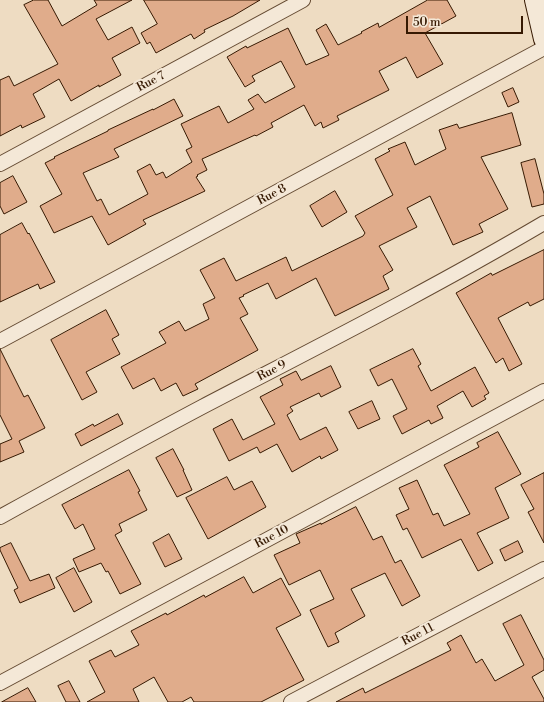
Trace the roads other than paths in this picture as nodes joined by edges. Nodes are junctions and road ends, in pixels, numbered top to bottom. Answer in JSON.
{"nodes":[{"id":1,"x":303,"y":0,"type":"edge"},
{"id":2,"x":535,"y":0,"type":"edge"},
{"id":3,"x":544,"y":39,"type":"edge"},
{"id":4,"x":544,"y":48,"type":"edge"},
{"id":5,"x":0,"y":164,"type":"edge"},
{"id":6,"x":544,"y":224,"type":"edge"},
{"id":7,"x":0,"y":341,"type":"edge"},
{"id":8,"x":544,"y":391,"type":"edge"},
{"id":9,"x":0,"y":517,"type":"edge"},
{"id":10,"x":544,"y":569,"type":"edge"},
{"id":11,"x":0,"y":683,"type":"edge"},
{"id":12,"x":291,"y":702,"type":"edge"}],
"edges":[{"from":1,"to":5,"type":"street","name":"Rue 7"},
{"from":2,"to":3,"type":"street"},
{"from":4,"to":7,"type":"street","name":"Rue 8"},
{"from":6,"to":9,"type":"street","name":"Rue 9"},
{"from":8,"to":11,"type":"street","name":"Rue 10"},
{"from":10,"to":12,"type":"street","name":"Rue 11"}]}
